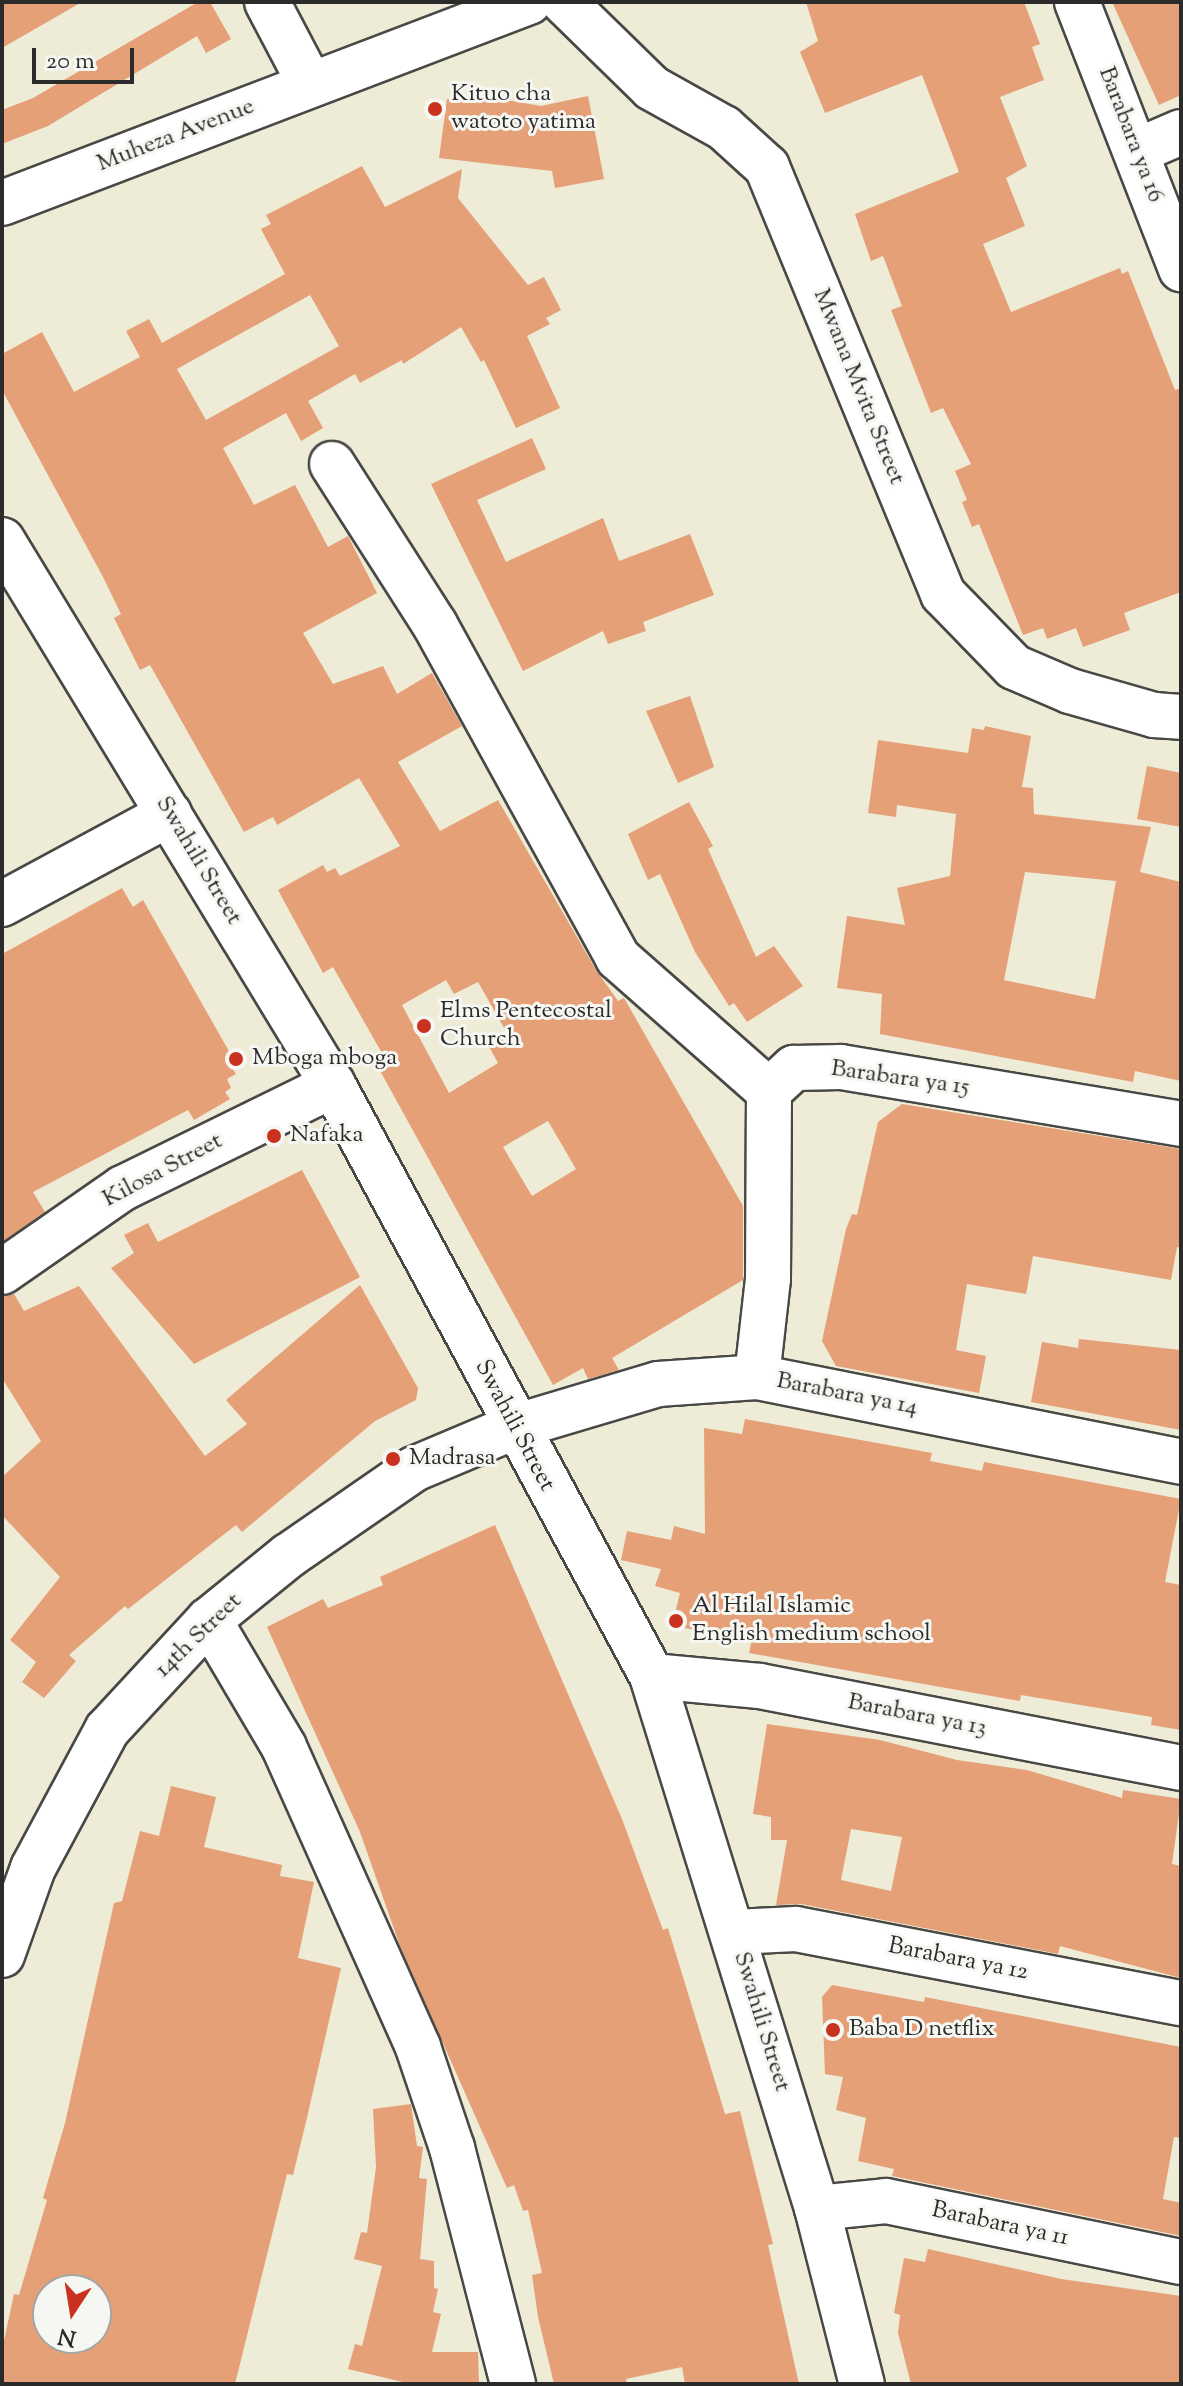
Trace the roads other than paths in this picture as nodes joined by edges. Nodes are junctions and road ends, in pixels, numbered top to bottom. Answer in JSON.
{"nodes":[{"id":1,"x":267,"y":2,"type":"edge"},
{"id":2,"x":564,"y":2,"type":"edge"},
{"id":3,"x":1077,"y":2,"type":"edge"},
{"id":4,"x":517,"y":4,"type":"edge"},
{"id":5,"x":310,"y":84,"type":"junction"},
{"id":6,"x":1181,"y":132,"type":"edge"},
{"id":7,"x":1137,"y":151,"type":"junction"},
{"id":8,"x":2,"y":203,"type":"edge"},
{"id":9,"x":1181,"y":269,"type":"edge"},
{"id":10,"x":332,"y":464,"type":"dead end"},
{"id":11,"x":2,"y":540,"type":"edge"},
{"id":12,"x":1181,"y":717,"type":"edge"},
{"id":13,"x":169,"y":814,"type":"junction"},
{"id":14,"x":2,"y":904,"type":"edge"},
{"id":15,"x":333,"y":1085,"type":"junction"},
{"id":16,"x":769,"y":1091,"type":"junction"},
{"id":17,"x":1181,"y":1124,"type":"edge"},
{"id":18,"x":2,"y":1272,"type":"edge"},
{"id":19,"x":757,"y":1377,"type":"junction"},
{"id":20,"x":514,"y":1427,"type":"junction"},
{"id":21,"x":1181,"y":1462,"type":"edge"},
{"id":22,"x":209,"y":1620,"type":"junction"},
{"id":23,"x":652,"y":1676,"type":"junction"},
{"id":24,"x":1181,"y":1768,"type":"edge"},
{"id":25,"x":734,"y":1932,"type":"junction"},
{"id":26,"x":2,"y":1955,"type":"edge"},
{"id":27,"x":1181,"y":2003,"type":"edge"},
{"id":28,"x":817,"y":2208,"type":"junction"},
{"id":29,"x":1181,"y":2262,"type":"edge"},
{"id":30,"x":513,"y":2384,"type":"edge"},
{"id":31,"x":862,"y":2384,"type":"edge"}],
"edges":[{"from":1,"to":5,"type":"street"},
{"from":2,"to":12,"type":"street","name":"Mwana Mvita Street"},
{"from":3,"to":7,"type":"street","name":"Barabara ya 16"},
{"from":4,"to":5,"type":"street","name":"Muheza Avenue"},
{"from":5,"to":8,"type":"street","name":"Muheza Avenue"},
{"from":6,"to":7,"type":"street"},
{"from":7,"to":9,"type":"street","name":"Barabara ya 16"},
{"from":10,"to":16,"type":"street"},
{"from":11,"to":13,"type":"street","name":"Swahili Street"},
{"from":13,"to":14,"type":"street"},
{"from":13,"to":15,"type":"street","name":"Swahili Street"},
{"from":15,"to":18,"type":"street","name":"Kilosa Street"},
{"from":15,"to":20,"type":"street","name":"Swahili Street"},
{"from":16,"to":17,"type":"street","name":"Barabara ya 15"},
{"from":16,"to":19,"type":"street"},
{"from":19,"to":20,"type":"street","name":"Barabara ya 14"},
{"from":19,"to":21,"type":"street","name":"Barabara ya 14"},
{"from":20,"to":22,"type":"street","name":"14th Street"},
{"from":20,"to":23,"type":"street","name":"Swahili Street"},
{"from":22,"to":26,"type":"street","name":"14th Street"},
{"from":22,"to":30,"type":"street"},
{"from":23,"to":24,"type":"street","name":"Barabara ya 13"},
{"from":23,"to":25,"type":"street","name":"Swahili Street"},
{"from":25,"to":27,"type":"street","name":"Barabara ya 12"},
{"from":25,"to":28,"type":"street","name":"Swahili Street"},
{"from":28,"to":29,"type":"street","name":"Barabara ya 11"},
{"from":28,"to":31,"type":"street","name":"Swahili Street"}]}
